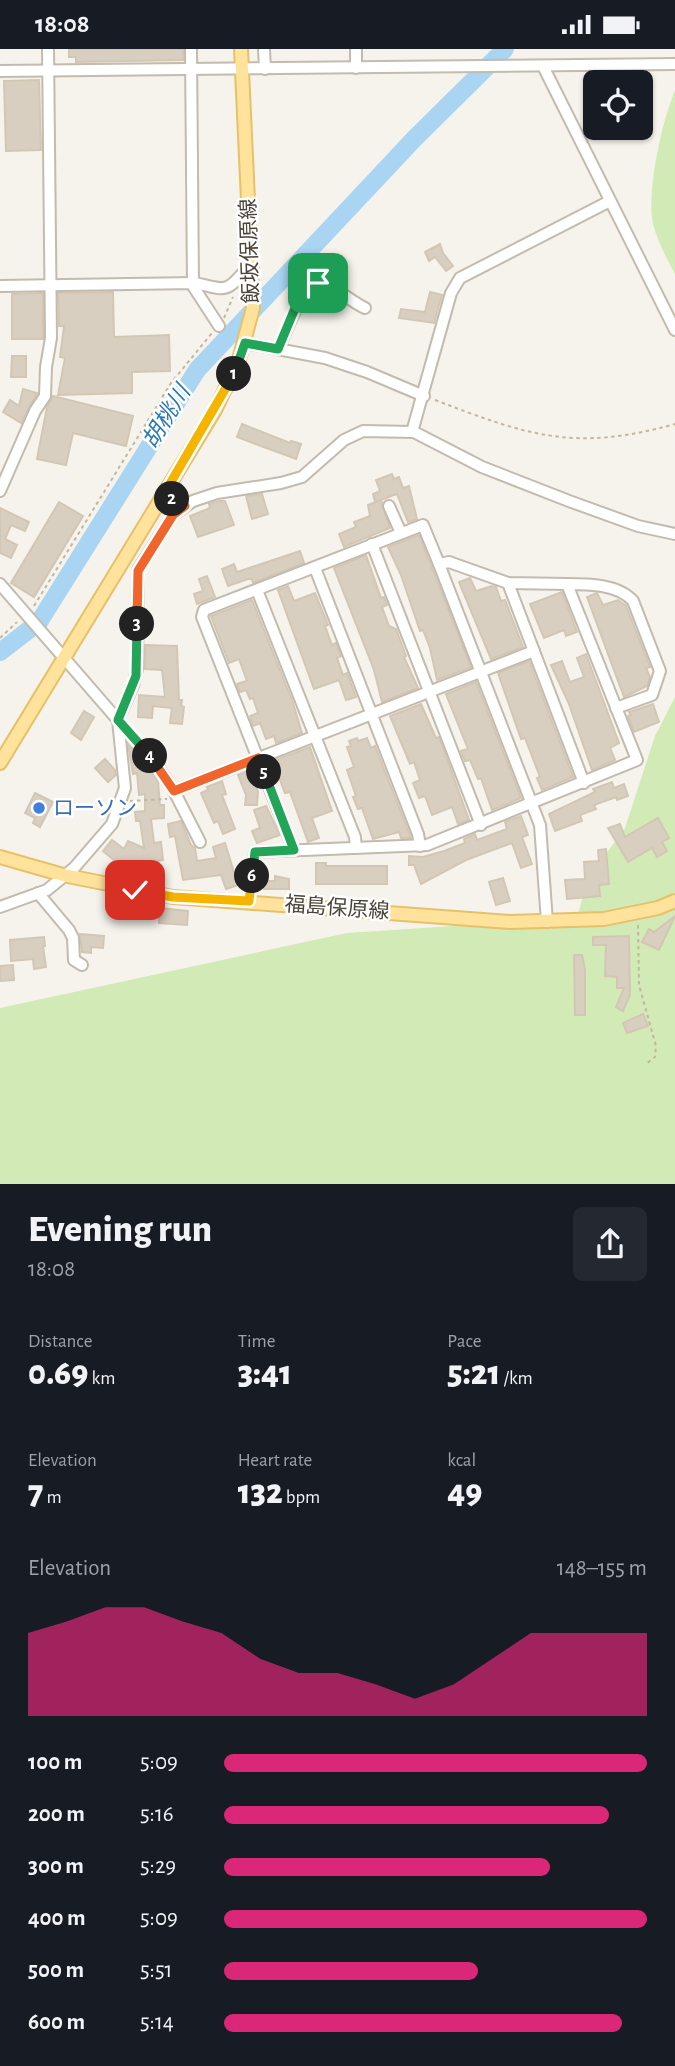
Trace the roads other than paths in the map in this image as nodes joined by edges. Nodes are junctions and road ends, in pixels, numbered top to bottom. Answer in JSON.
{"nodes":[{"id":1,"x":48,"y":49,"type":"edge"},
{"id":2,"x":191,"y":49,"type":"edge"},
{"id":3,"x":241,"y":49,"type":"edge"},
{"id":4,"x":264,"y":49,"type":"edge"},
{"id":5,"x":356,"y":49,"type":"edge"},
{"id":6,"x":675,"y":64,"type":"edge"},
{"id":7,"x":543,"y":66,"type":"junction"},
{"id":8,"x":356,"y":68,"type":"junction"},
{"id":9,"x":191,"y":69,"type":"junction"},
{"id":10,"x":242,"y":69,"type":"junction"},
{"id":11,"x":265,"y":69,"type":"junction"},
{"id":12,"x":49,"y":70,"type":"junction"},
{"id":13,"x":0,"y":71,"type":"edge"},
{"id":14,"x":610,"y":201,"type":"junction"},
{"id":15,"x":253,"y":266,"type":"junction"},
{"id":16,"x":195,"y":283,"type":"junction"},
{"id":17,"x":0,"y":286,"type":"edge"},
{"id":18,"x":51,"y":286,"type":"junction"},
{"id":19,"x":365,"y":308,"type":"dead end"},
{"id":20,"x":219,"y":326,"type":"road end"},
{"id":21,"x":675,"y":330,"type":"edge"},
{"id":22,"x":246,"y":342,"type":"junction"},
{"id":23,"x":278,"y":349,"type":"junction"},
{"id":24,"x":424,"y":396,"type":"junction"},
{"id":25,"x":412,"y":432,"type":"junction"},
{"id":26,"x":0,"y":492,"type":"edge"},
{"id":27,"x":164,"y":494,"type":"junction"},
{"id":28,"x":185,"y":506,"type":"junction"},
{"id":29,"x":389,"y":506,"type":"dead end"},
{"id":30,"x":401,"y":533,"type":"junction"},
{"id":31,"x":675,"y":534,"type":"edge"},
{"id":32,"x":372,"y":544,"type":"junction"},
{"id":33,"x":439,"y":564,"type":"junction"},
{"id":34,"x":315,"y":568,"type":"junction"},
{"id":35,"x":508,"y":583,"type":"junction"},
{"id":36,"x":0,"y":584,"type":"edge"},
{"id":37,"x":567,"y":584,"type":"junction"},
{"id":38,"x":257,"y":590,"type":"junction"},
{"id":39,"x":534,"y":651,"type":"junction"},
{"id":40,"x":65,"y":659,"type":"junction"},
{"id":41,"x":481,"y":671,"type":"junction"},
{"id":42,"x":427,"y":692,"type":"junction"},
{"id":43,"x":616,"y":708,"type":"junction"},
{"id":44,"x":371,"y":714,"type":"junction"},
{"id":45,"x":118,"y":720,"type":"junction"},
{"id":46,"x":314,"y":736,"type":"junction"},
{"id":47,"x":258,"y":758,"type":"junction"},
{"id":48,"x":0,"y":763,"type":"edge"},
{"id":49,"x":584,"y":783,"type":"junction"},
{"id":50,"x":176,"y":795,"type":"junction"},
{"id":51,"x":533,"y":804,"type":"junction"},
{"id":52,"x":481,"y":825,"type":"junction"},
{"id":53,"x":200,"y":842,"type":"dead end"},
{"id":54,"x":420,"y":846,"type":"junction"},
{"id":55,"x":356,"y":848,"type":"junction"},
{"id":56,"x":294,"y":850,"type":"junction"},
{"id":57,"x":0,"y":857,"type":"edge"},
{"id":58,"x":63,"y":875,"type":"junction"},
{"id":59,"x":38,"y":893,"type":"junction"},
{"id":60,"x":249,"y":901,"type":"junction"},
{"id":61,"x":675,"y":901,"type":"edge"},
{"id":62,"x":0,"y":907,"type":"edge"},
{"id":63,"x":547,"y":922,"type":"junction"},
{"id":64,"x":82,"y":965,"type":"dead end"}],
"edges":[{"from":1,"to":12,"type":"street"},
{"from":2,"to":9,"type":"street"},
{"from":3,"to":10,"type":"main road","name":"飯坂保原線"},
{"from":4,"to":11,"type":"street"},
{"from":5,"to":8,"type":"street"},
{"from":6,"to":7,"type":"street"},
{"from":7,"to":8,"type":"street"},
{"from":7,"to":14,"type":"street"},
{"from":8,"to":11,"type":"street"},
{"from":9,"to":10,"type":"street"},
{"from":9,"to":12,"type":"street"},
{"from":9,"to":16,"type":"street"},
{"from":10,"to":11,"type":"street"},
{"from":10,"to":15,"type":"main road","name":"飯坂保原線"},
{"from":12,"to":13,"type":"street"},
{"from":12,"to":18,"type":"street"},
{"from":14,"to":21,"type":"street"},
{"from":14,"to":24,"type":"street"},
{"from":15,"to":16,"type":"street"},
{"from":15,"to":22,"type":"main road","name":"飯坂保原線"},
{"from":16,"to":18,"type":"street"},
{"from":16,"to":20,"type":"street"},
{"from":17,"to":18,"type":"street"},
{"from":18,"to":26,"type":"street"},
{"from":19,"to":23,"type":"street"},
{"from":22,"to":23,"type":"street"},
{"from":22,"to":27,"type":"main road","name":"飯坂保原線"},
{"from":23,"to":24,"type":"street"},
{"from":24,"to":25,"type":"street"},
{"from":25,"to":28,"type":"street"},
{"from":25,"to":31,"type":"street"},
{"from":27,"to":28,"type":"street"},
{"from":27,"to":40,"type":"main road","name":"飯坂保原線"},
{"from":28,"to":45,"type":"street"},
{"from":29,"to":30,"type":"street"},
{"from":30,"to":32,"type":"street"},
{"from":30,"to":33,"type":"street"},
{"from":32,"to":34,"type":"street"},
{"from":32,"to":42,"type":"street"},
{"from":33,"to":35,"type":"street"},
{"from":33,"to":41,"type":"street"},
{"from":34,"to":38,"type":"street"},
{"from":34,"to":44,"type":"street"},
{"from":35,"to":37,"type":"street"},
{"from":35,"to":39,"type":"street"},
{"from":36,"to":40,"type":"street"},
{"from":37,"to":43,"type":"street"},
{"from":37,"to":43,"type":"street"},
{"from":38,"to":46,"type":"street"},
{"from":38,"to":47,"type":"street"},
{"from":39,"to":41,"type":"street"},
{"from":39,"to":49,"type":"street"},
{"from":40,"to":45,"type":"street"},
{"from":40,"to":48,"type":"main road","name":"飯坂保原線"},
{"from":41,"to":42,"type":"street"},
{"from":41,"to":51,"type":"street"},
{"from":42,"to":44,"type":"street"},
{"from":42,"to":52,"type":"street"},
{"from":43,"to":49,"type":"street"},
{"from":44,"to":46,"type":"street"},
{"from":44,"to":54,"type":"street"},
{"from":45,"to":50,"type":"street"},
{"from":45,"to":58,"type":"street"},
{"from":46,"to":47,"type":"street"},
{"from":46,"to":55,"type":"street"},
{"from":47,"to":50,"type":"street"},
{"from":47,"to":56,"type":"street"},
{"from":49,"to":51,"type":"street"},
{"from":50,"to":53,"type":"street"},
{"from":51,"to":52,"type":"street"},
{"from":51,"to":63,"type":"street"},
{"from":52,"to":54,"type":"street"},
{"from":54,"to":55,"type":"street"},
{"from":55,"to":56,"type":"street"},
{"from":56,"to":60,"type":"street"},
{"from":57,"to":58,"type":"main road","name":"福島保原線"},
{"from":58,"to":59,"type":"street"},
{"from":58,"to":60,"type":"main road","name":"福島保原線"},
{"from":59,"to":62,"type":"street"},
{"from":59,"to":64,"type":"street"},
{"from":60,"to":63,"type":"main road","name":"福島保原線"},
{"from":61,"to":63,"type":"main road","name":"福島保原線"}]}
